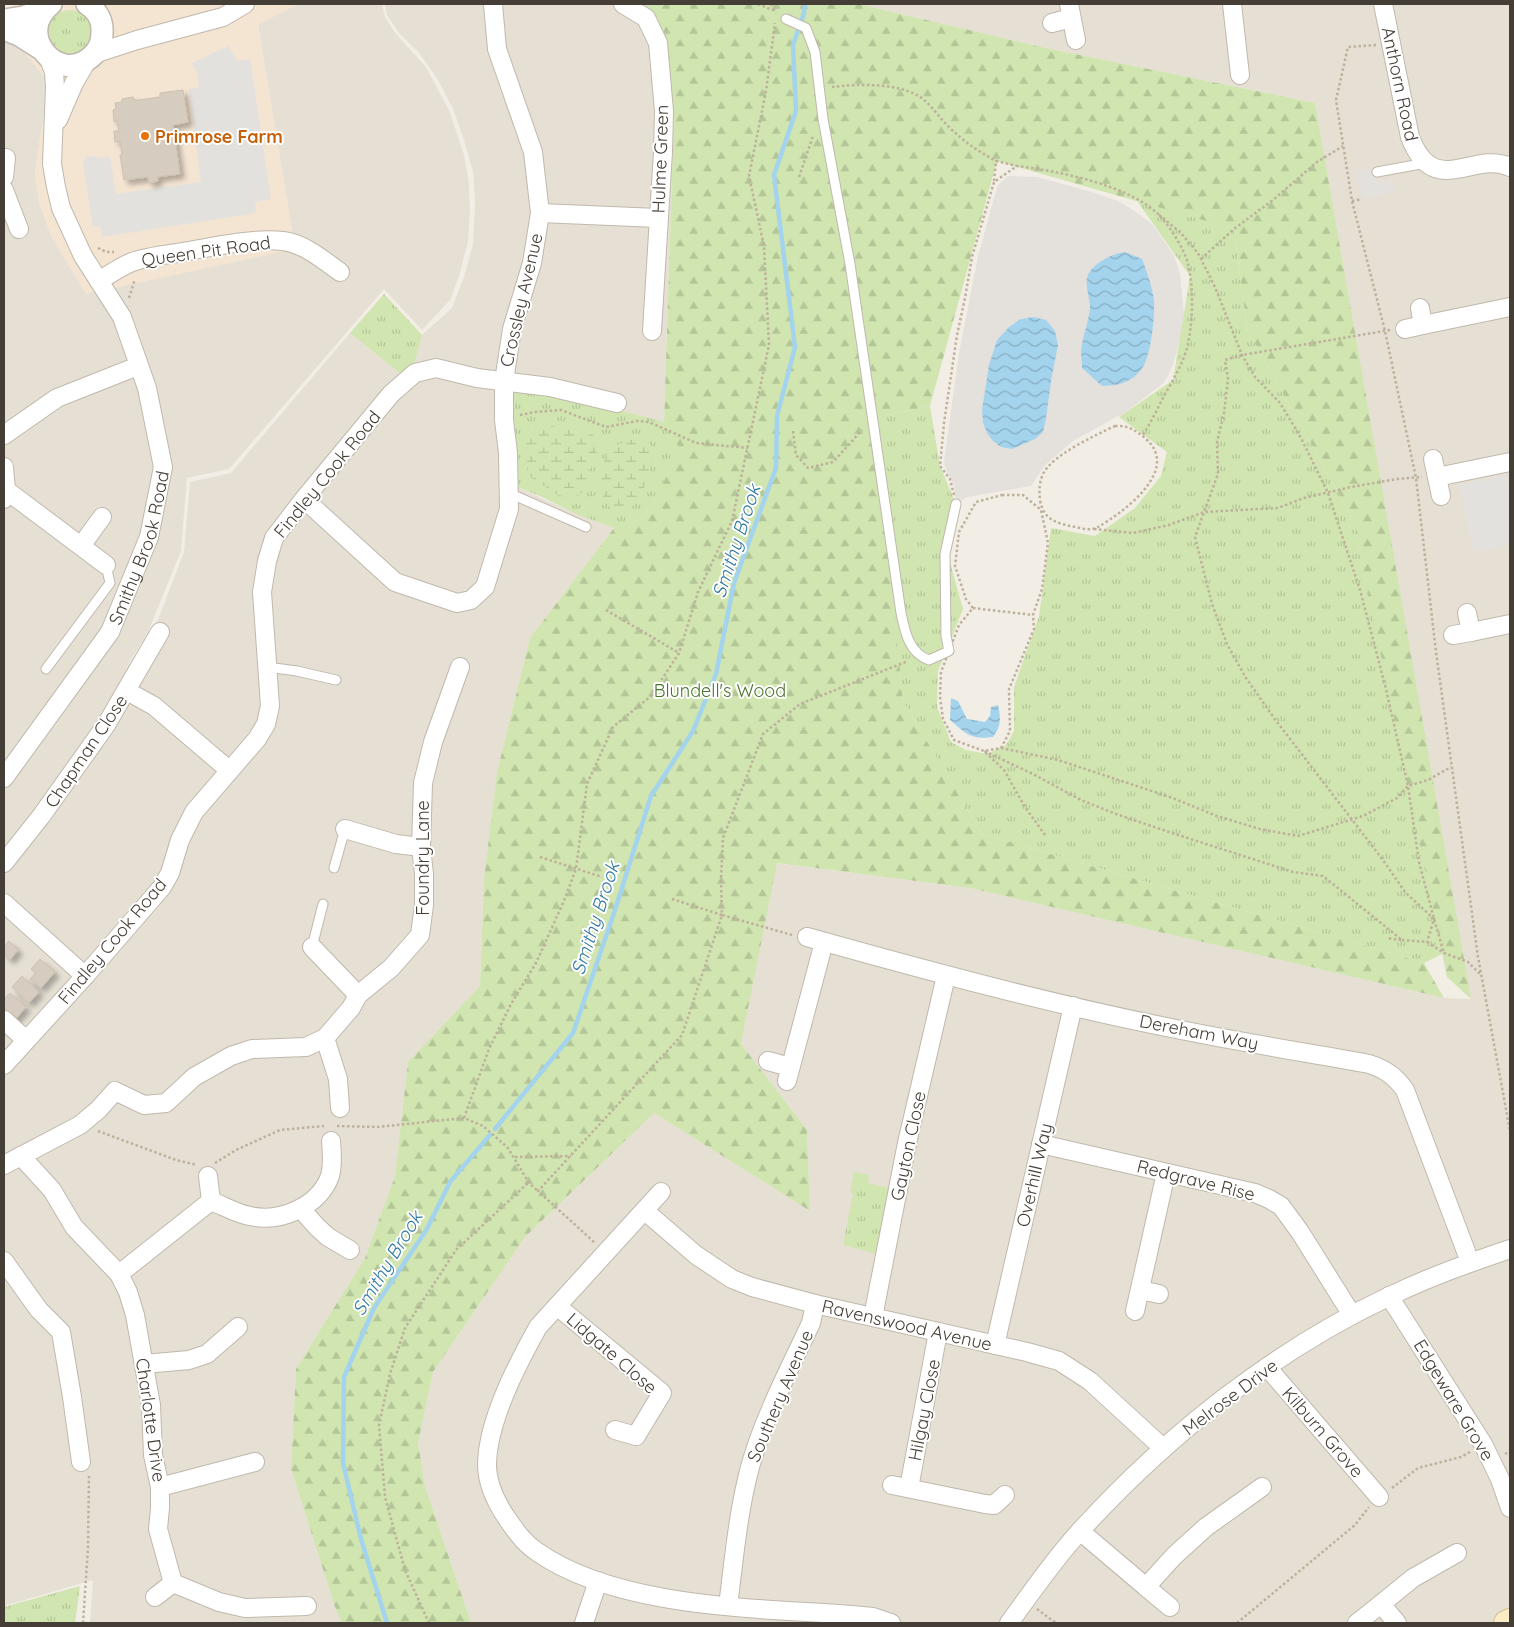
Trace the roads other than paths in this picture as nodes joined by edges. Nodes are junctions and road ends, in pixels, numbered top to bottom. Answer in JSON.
{"nodes":[{"id":1,"x":245,"y":4,"type":"edge"},
{"id":2,"x":493,"y":4,"type":"edge"},
{"id":3,"x":623,"y":4,"type":"edge"},
{"id":4,"x":1232,"y":4,"type":"edge"},
{"id":5,"x":1383,"y":4,"type":"edge"},
{"id":6,"x":49,"y":5,"type":"edge"},
{"id":7,"x":95,"y":10,"type":"edge"},
{"id":8,"x":1070,"y":11,"type":"edge"},
{"id":9,"x":786,"y":19,"type":"road end"},
{"id":10,"x":4,"y":20,"type":"edge"},
{"id":11,"x":1052,"y":24,"type":"dead end"},
{"id":12,"x":4,"y":29,"type":"edge"},
{"id":13,"x":137,"y":40,"type":"junction"},
{"id":14,"x":1076,"y":40,"type":"dead end"},
{"id":15,"x":44,"y":53,"type":"junction"},
{"id":16,"x":91,"y":56,"type":"junction"},
{"id":17,"x":1234,"y":68,"type":"dead end"},
{"id":18,"x":55,"y":125,"type":"junction"},
{"id":19,"x":6,"y":158,"type":"dead end"},
{"id":20,"x":1426,"y":163,"type":"junction"},
{"id":21,"x":1510,"y":167,"type":"edge"},
{"id":22,"x":1377,"y":172,"type":"dead end"},
{"id":23,"x":4,"y":177,"type":"edge"},
{"id":24,"x":4,"y":190,"type":"edge"},
{"id":25,"x":540,"y":213,"type":"junction"},
{"id":26,"x":658,"y":218,"type":"junction"},
{"id":27,"x":19,"y":229,"type":"dead end"},
{"id":28,"x":340,"y":272,"type":"dead end"},
{"id":29,"x":99,"y":281,"type":"junction"},
{"id":30,"x":1510,"y":307,"type":"edge"},
{"id":31,"x":1405,"y":329,"type":"dead end"},
{"id":32,"x":652,"y":331,"type":"dead end"},
{"id":33,"x":138,"y":366,"type":"junction"},
{"id":34,"x":504,"y":381,"type":"junction"},
{"id":35,"x":617,"y":403,"type":"dead end"},
{"id":36,"x":4,"y":435,"type":"edge"},
{"id":37,"x":1433,"y":459,"type":"dead end"},
{"id":38,"x":1510,"y":462,"type":"edge"},
{"id":39,"x":4,"y":467,"type":"edge"},
{"id":40,"x":1437,"y":477,"type":"junction"},
{"id":41,"x":509,"y":493,"type":"junction"},
{"id":42,"x":5,"y":494,"type":"edge"},
{"id":43,"x":1441,"y":496,"type":"dead end"},
{"id":44,"x":304,"y":499,"type":"junction"},
{"id":45,"x":956,"y":504,"type":"road end"},
{"id":46,"x":102,"y":517,"type":"dead end"},
{"id":47,"x":586,"y":527,"type":"dead end"},
{"id":48,"x":81,"y":546,"type":"junction"},
{"id":49,"x":106,"y":565,"type":"joint"},
{"id":50,"x":1468,"y":614,"type":"dead end"},
{"id":51,"x":1510,"y":624,"type":"edge"},
{"id":52,"x":160,"y":632,"type":"dead end"},
{"id":53,"x":267,"y":667,"type":"junction"},
{"id":54,"x":460,"y":667,"type":"dead end"},
{"id":55,"x":46,"y":669,"type":"dead end"},
{"id":56,"x":336,"y":680,"type":"dead end"},
{"id":57,"x":127,"y":691,"type":"junction"},
{"id":58,"x":229,"y":770,"type":"junction"},
{"id":59,"x":4,"y":777,"type":"edge"},
{"id":60,"x":345,"y":829,"type":"joint"},
{"id":61,"x":421,"y":848,"type":"junction"},
{"id":62,"x":4,"y":863,"type":"edge"},
{"id":63,"x":334,"y":868,"type":"dead end"},
{"id":64,"x":4,"y":903,"type":"edge"},
{"id":65,"x":324,"y":904,"type":"dead end"},
{"id":66,"x":807,"y":937,"type":"road end"},
{"id":67,"x":824,"y":942,"type":"junction"},
{"id":68,"x":312,"y":947,"type":"joint"},
{"id":69,"x":85,"y":976,"type":"junction"},
{"id":70,"x":946,"y":976,"type":"junction"},
{"id":71,"x":358,"y":995,"type":"junction"},
{"id":72,"x":1073,"y":1006,"type":"junction"},
{"id":73,"x":4,"y":1020,"type":"edge"},
{"id":74,"x":325,"y":1038,"type":"junction"},
{"id":75,"x":26,"y":1040,"type":"junction"},
{"id":76,"x":768,"y":1061,"type":"dead end"},
{"id":77,"x":4,"y":1065,"type":"edge"},
{"id":78,"x":340,"y":1108,"type":"dead end"},
{"id":79,"x":331,"y":1142,"type":"dead end"},
{"id":80,"x":1041,"y":1144,"type":"junction"},
{"id":81,"x":21,"y":1156,"type":"junction"},
{"id":82,"x":4,"y":1165,"type":"edge"},
{"id":83,"x":1166,"y":1173,"type":"junction"},
{"id":84,"x":208,"y":1176,"type":"dead end"},
{"id":85,"x":661,"y":1192,"type":"dead end"},
{"id":86,"x":211,"y":1201,"type":"junction"},
{"id":87,"x":301,"y":1209,"type":"junction"},
{"id":88,"x":645,"y":1211,"type":"junction"},
{"id":89,"x":1510,"y":1249,"type":"edge"},
{"id":90,"x":350,"y":1250,"type":"dead end"},
{"id":91,"x":4,"y":1260,"type":"edge"},
{"id":92,"x":1470,"y":1262,"type":"junction"},
{"id":93,"x":119,"y":1274,"type":"junction"},
{"id":94,"x":1140,"y":1290,"type":"junction"},
{"id":95,"x":1159,"y":1294,"type":"dead end"},
{"id":96,"x":1389,"y":1296,"type":"junction"},
{"id":97,"x":815,"y":1304,"type":"junction"},
{"id":98,"x":557,"y":1306,"type":"junction"},
{"id":99,"x":1135,"y":1311,"type":"dead end"},
{"id":100,"x":1352,"y":1316,"type":"junction"},
{"id":101,"x":873,"y":1317,"type":"junction"},
{"id":102,"x":238,"y":1327,"type":"dead end"},
{"id":103,"x":938,"y":1332,"type":"junction"},
{"id":104,"x":995,"y":1345,"type":"junction"},
{"id":105,"x":144,"y":1364,"type":"junction"},
{"id":106,"x":1268,"y":1367,"type":"junction"},
{"id":107,"x":615,"y":1430,"type":"dead end"},
{"id":108,"x":1163,"y":1448,"type":"junction"},
{"id":109,"x":80,"y":1462,"type":"dead end"},
{"id":110,"x":255,"y":1462,"type":"dead end"},
{"id":111,"x":1261,"y":1486,"type":"dead end"},
{"id":112,"x":160,"y":1487,"type":"junction"},
{"id":113,"x":1005,"y":1495,"type":"dead end"},
{"id":114,"x":1380,"y":1497,"type":"road end"},
{"id":115,"x":1510,"y":1508,"type":"edge"},
{"id":116,"x":1080,"y":1531,"type":"junction"},
{"id":117,"x":1457,"y":1552,"type":"dead end"},
{"id":118,"x":598,"y":1581,"type":"junction"},
{"id":119,"x":173,"y":1583,"type":"junction"},
{"id":120,"x":1146,"y":1587,"type":"junction"},
{"id":121,"x":156,"y":1597,"type":"dead end"},
{"id":122,"x":1381,"y":1604,"type":"junction"},
{"id":123,"x":308,"y":1606,"type":"dead end"},
{"id":124,"x":728,"y":1606,"type":"junction"},
{"id":125,"x":1170,"y":1607,"type":"dead end"},
{"id":126,"x":804,"y":1618,"type":"edge"},
{"id":127,"x":1510,"y":1621,"type":"edge"},
{"id":128,"x":584,"y":1623,"type":"edge"},
{"id":129,"x":891,"y":1623,"type":"edge"},
{"id":130,"x":1009,"y":1623,"type":"edge"},
{"id":131,"x":1357,"y":1623,"type":"edge"},
{"id":132,"x":1397,"y":1623,"type":"edge"},
{"id":133,"x":1506,"y":1623,"type":"edge"}],
"edges":[{"from":1,"to":13,"type":"street"},
{"from":2,"to":25,"type":"street","name":"Crossley Avenue"},
{"from":3,"to":26,"type":"street","name":"Hulme Green"},
{"from":4,"to":17,"type":"street"},
{"from":5,"to":20,"type":"street","name":"Anthorn Road"},
{"from":6,"to":10,"type":"street"},
{"from":6,"to":15,"type":"street"},
{"from":7,"to":13,"type":"street"},
{"from":7,"to":16,"type":"street"},
{"from":8,"to":11,"type":"street"},
{"from":8,"to":14,"type":"street"},
{"from":9,"to":45,"type":"lane"},
{"from":12,"to":15,"type":"street"},
{"from":13,"to":16,"type":"street"},
{"from":15,"to":16,"type":"street"},
{"from":15,"to":18,"type":"street","name":"Smithy Brook Road"},
{"from":16,"to":18,"type":"street","name":"Smithy Brook Road"},
{"from":18,"to":29,"type":"street","name":"Smithy Brook Road"},
{"from":19,"to":23,"type":"street"},
{"from":20,"to":21,"type":"street","name":"Anthorn Road"},
{"from":20,"to":22,"type":"lane"},
{"from":24,"to":27,"type":"street"},
{"from":25,"to":26,"type":"street"},
{"from":25,"to":34,"type":"street","name":"Crossley Avenue"},
{"from":26,"to":32,"type":"street","name":"Hulme Green"},
{"from":28,"to":29,"type":"street","name":"Queen Pit Road"},
{"from":29,"to":33,"type":"street","name":"Smithy Brook Road"},
{"from":30,"to":31,"type":"street"},
{"from":33,"to":36,"type":"street"},
{"from":33,"to":59,"type":"street","name":"Smithy Brook Road"},
{"from":34,"to":35,"type":"street","name":"Findley Cook Road"},
{"from":34,"to":41,"type":"street","name":"Crossley Avenue"},
{"from":34,"to":44,"type":"street","name":"Findley Cook Road"},
{"from":37,"to":40,"type":"street"},
{"from":38,"to":40,"type":"street"},
{"from":39,"to":42,"type":"street"},
{"from":40,"to":43,"type":"street"},
{"from":41,"to":44,"type":"street","name":"Crossley Avenue"},
{"from":41,"to":47,"type":"lane"},
{"from":42,"to":48,"type":"street"},
{"from":44,"to":53,"type":"street","name":"Findley Cook Road"},
{"from":46,"to":48,"type":"street"},
{"from":48,"to":49,"type":"street"},
{"from":49,"to":55,"type":"lane"},
{"from":50,"to":51,"type":"street"},
{"from":52,"to":57,"type":"street","name":"Chapman Close"},
{"from":53,"to":56,"type":"lane"},
{"from":53,"to":58,"type":"street","name":"Findley Cook Road"},
{"from":54,"to":61,"type":"street","name":"Foundry Lane"},
{"from":57,"to":58,"type":"street"},
{"from":57,"to":62,"type":"street","name":"Chapman Close"},
{"from":58,"to":69,"type":"street","name":"Findley Cook Road"},
{"from":60,"to":61,"type":"street"},
{"from":60,"to":63,"type":"lane"},
{"from":61,"to":71,"type":"street","name":"Foundry Lane"},
{"from":64,"to":69,"type":"street"},
{"from":65,"to":68,"type":"lane"},
{"from":66,"to":67,"type":"street","name":"Dereham Way"},
{"from":67,"to":70,"type":"street","name":"Dereham Way"},
{"from":67,"to":76,"type":"street"},
{"from":68,"to":71,"type":"street"},
{"from":69,"to":75,"type":"street","name":"Findley Cook Road"},
{"from":70,"to":72,"type":"street","name":"Dereham Way"},
{"from":70,"to":101,"type":"street","name":"Gayton Close"},
{"from":71,"to":74,"type":"street","name":"Foundry Lane"},
{"from":72,"to":80,"type":"street","name":"Overhill Way"},
{"from":72,"to":92,"type":"street","name":"Dereham Way"},
{"from":73,"to":75,"type":"street"},
{"from":74,"to":78,"type":"street"},
{"from":74,"to":81,"type":"street","name":"Foundry Lane"},
{"from":75,"to":77,"type":"street","name":"Findley Cook Road"},
{"from":79,"to":87,"type":"street"},
{"from":80,"to":83,"type":"street","name":"Redgrave Rise"},
{"from":80,"to":104,"type":"street","name":"Overhill Way"},
{"from":81,"to":82,"type":"street","name":"Foundry Lane"},
{"from":81,"to":93,"type":"street","name":"Charlotte Drive"},
{"from":83,"to":94,"type":"street"},
{"from":83,"to":100,"type":"street","name":"Redgrave Rise"},
{"from":84,"to":86,"type":"street"},
{"from":85,"to":88,"type":"street"},
{"from":86,"to":87,"type":"street"},
{"from":86,"to":93,"type":"street"},
{"from":87,"to":90,"type":"street"},
{"from":88,"to":97,"type":"street","name":"Ravenswood Avenue"},
{"from":88,"to":98,"type":"street"},
{"from":89,"to":92,"type":"street","name":"Melrose Drive"},
{"from":91,"to":109,"type":"street"},
{"from":92,"to":96,"type":"street","name":"Melrose Drive"},
{"from":93,"to":105,"type":"street","name":"Charlotte Drive"},
{"from":94,"to":95,"type":"street"},
{"from":94,"to":99,"type":"street"},
{"from":96,"to":100,"type":"street","name":"Melrose Drive"},
{"from":96,"to":115,"type":"street","name":"Edgeware Grove"},
{"from":97,"to":101,"type":"street","name":"Ravenswood Avenue"},
{"from":97,"to":124,"type":"street","name":"Southery Avenue"},
{"from":98,"to":107,"type":"street","name":"Lidgate Close"},
{"from":98,"to":118,"type":"street"},
{"from":100,"to":106,"type":"street","name":"Melrose Drive"},
{"from":101,"to":103,"type":"street","name":"Ravenswood Avenue"},
{"from":102,"to":105,"type":"street"},
{"from":103,"to":104,"type":"street","name":"Ravenswood Avenue"},
{"from":103,"to":113,"type":"street","name":"Hilgay Close"},
{"from":104,"to":108,"type":"street","name":"Ravenswood Avenue"},
{"from":105,"to":112,"type":"street","name":"Charlotte Drive"},
{"from":106,"to":108,"type":"street","name":"Melrose Drive"},
{"from":106,"to":114,"type":"street","name":"Kilburn Grove"},
{"from":108,"to":116,"type":"street","name":"Melrose Drive"},
{"from":110,"to":112,"type":"street"},
{"from":111,"to":120,"type":"street"},
{"from":112,"to":119,"type":"street","name":"Charlotte Drive"},
{"from":116,"to":120,"type":"street"},
{"from":116,"to":130,"type":"street","name":"Melrose Drive"},
{"from":117,"to":122,"type":"street"},
{"from":118,"to":124,"type":"street"},
{"from":118,"to":128,"type":"street"},
{"from":119,"to":121,"type":"street"},
{"from":119,"to":123,"type":"street"},
{"from":120,"to":125,"type":"street"},
{"from":122,"to":131,"type":"street"},
{"from":122,"to":132,"type":"street"},
{"from":124,"to":126,"type":"street"},
{"from":126,"to":129,"type":"street"},
{"from":127,"to":133,"type":"main road"}]}
